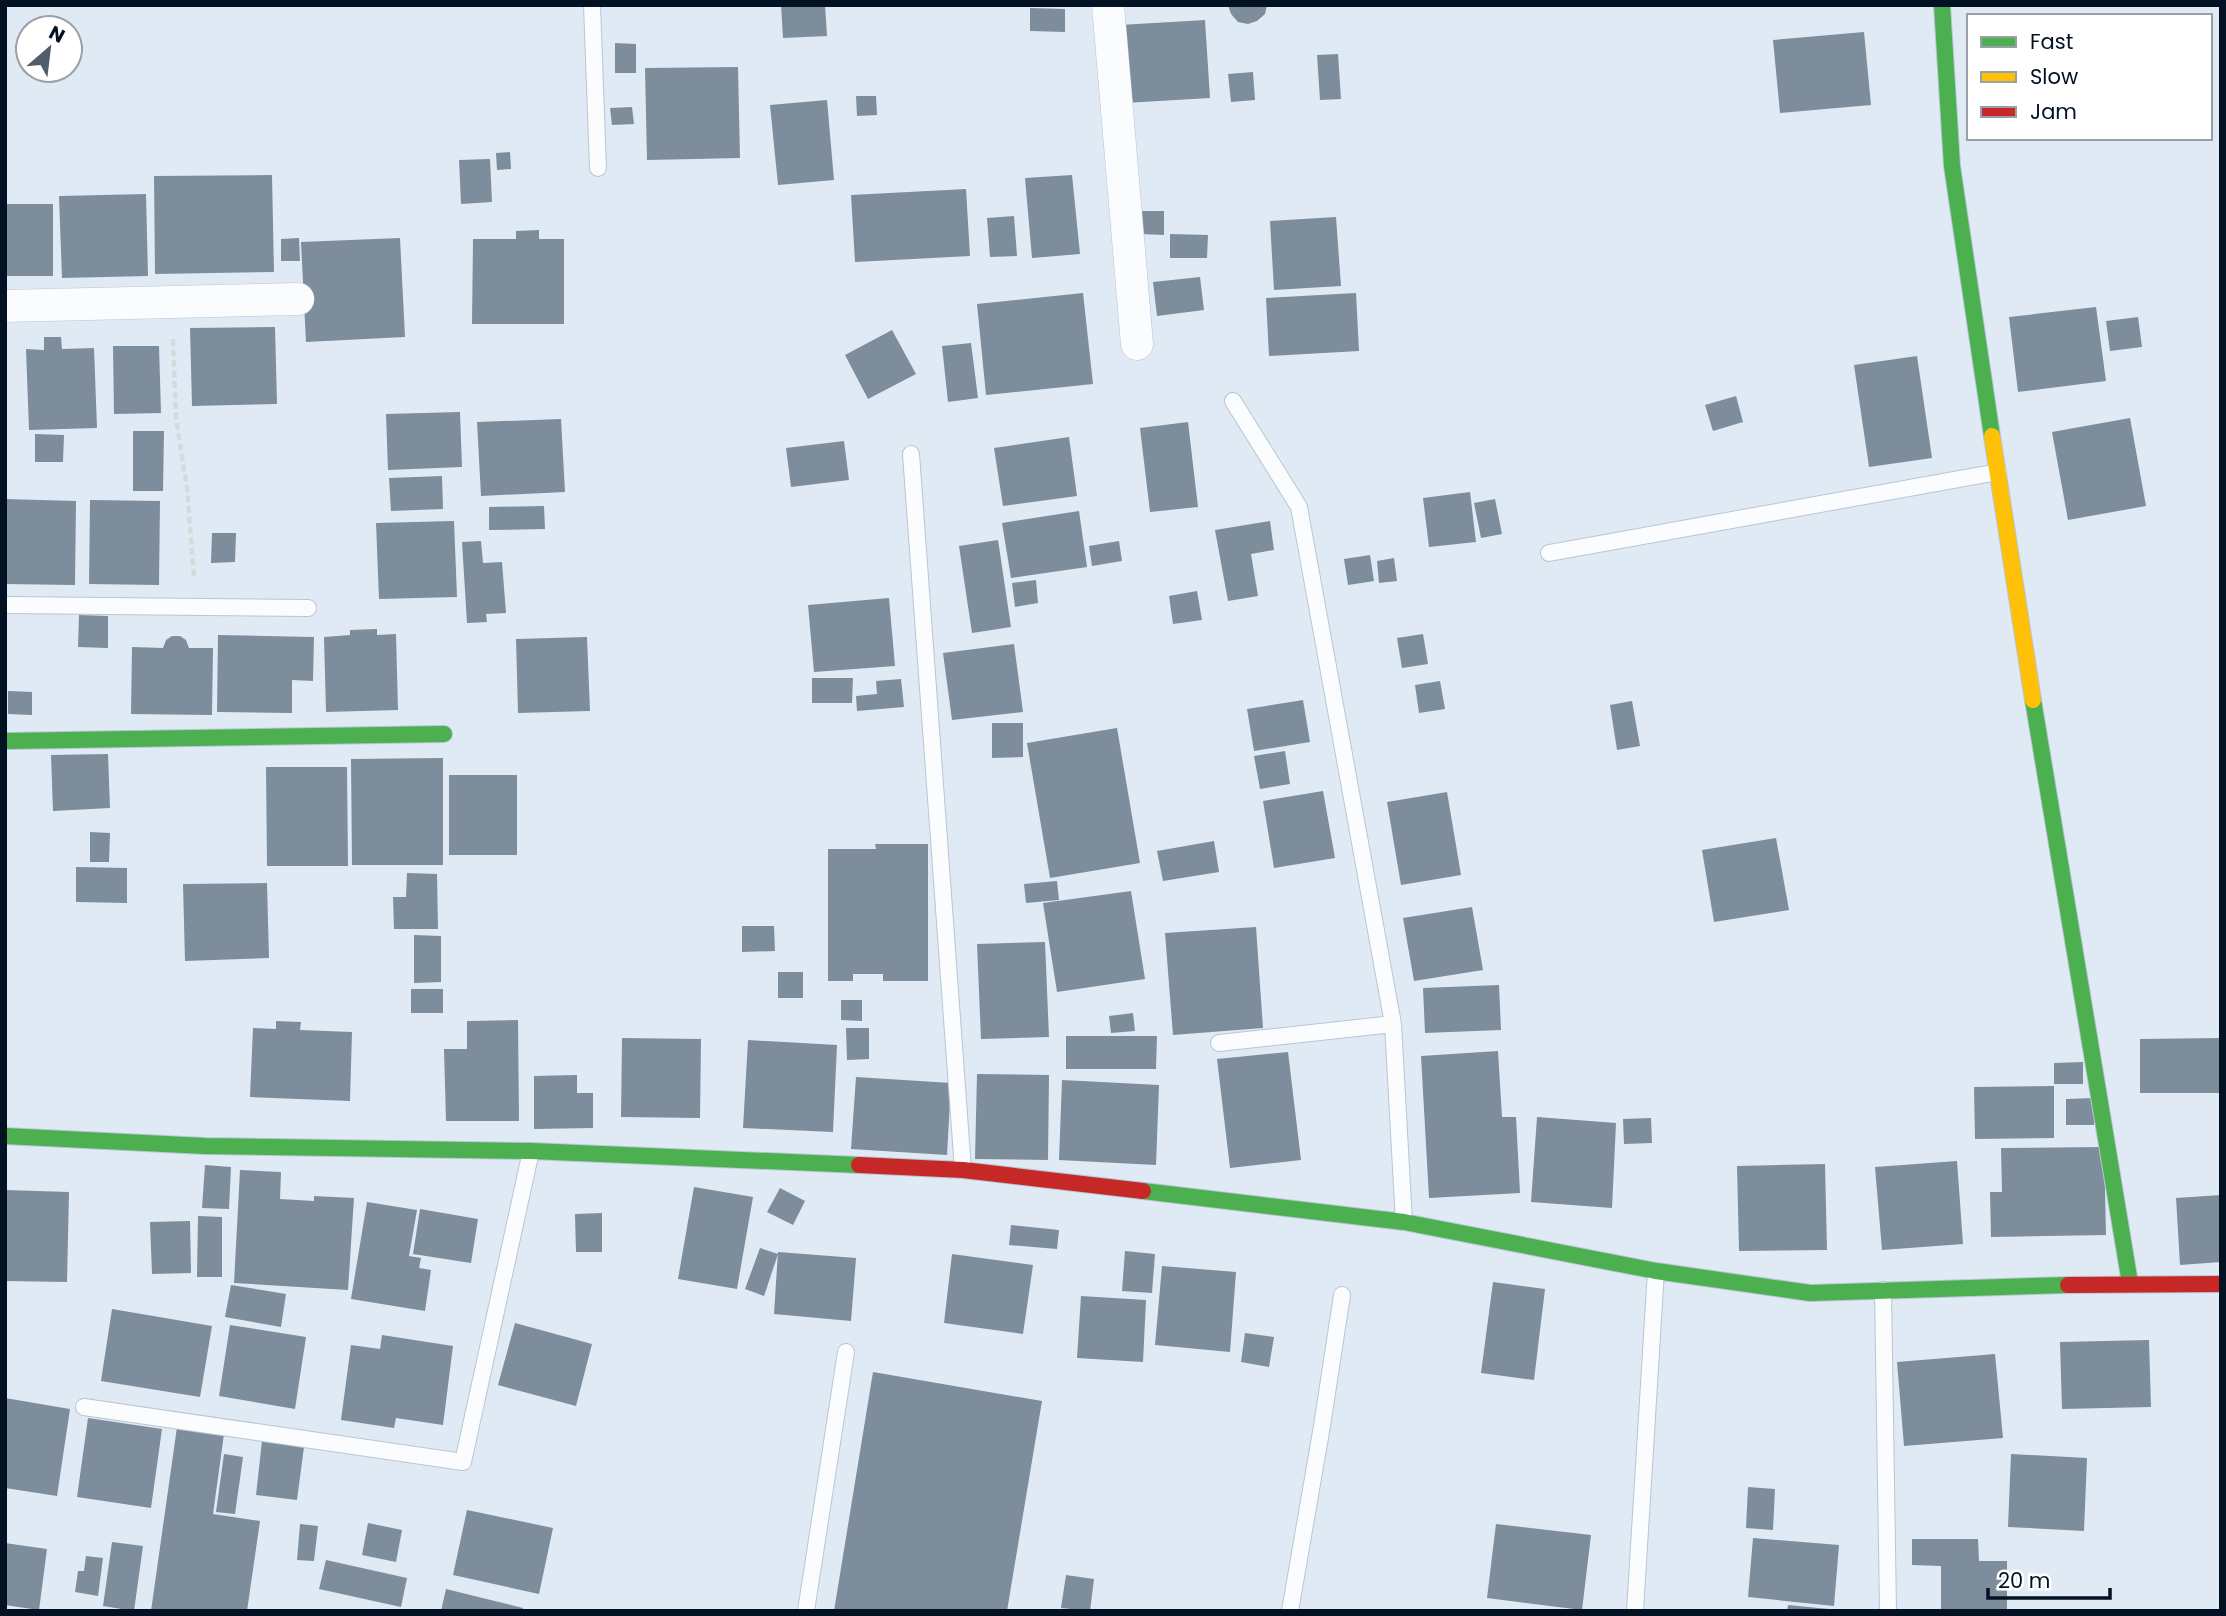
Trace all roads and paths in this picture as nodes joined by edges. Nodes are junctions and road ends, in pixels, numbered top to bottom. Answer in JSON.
{"nodes":[{"id":1,"x":592,"y":5,"type":"edge"},
{"id":2,"x":1108,"y":5,"type":"edge"},
{"id":3,"x":1942,"y":5,"type":"edge"},
{"id":4,"x":598,"y":168,"type":"dead end"},
{"id":5,"x":299,"y":299,"type":"dead end"},
{"id":6,"x":172,"y":302,"type":"junction"},
{"id":7,"x":5,"y":306,"type":"edge"},
{"id":8,"x":1137,"y":344,"type":"dead end"},
{"id":9,"x":1233,"y":401,"type":"dead end"},
{"id":10,"x":911,"y":454,"type":"dead end"},
{"id":11,"x":1998,"y":472,"type":"junction"},
{"id":12,"x":1549,"y":553,"type":"dead end"},
{"id":13,"x":5,"y":605,"type":"edge"},
{"id":14,"x":196,"y":606,"type":"junction"},
{"id":15,"x":308,"y":608,"type":"dead end"},
{"id":16,"x":444,"y":734,"type":"dead end"},
{"id":17,"x":5,"y":741,"type":"edge"},
{"id":18,"x":1393,"y":1024,"type":"junction"},
{"id":19,"x":1219,"y":1043,"type":"dead end"},
{"id":20,"x":5,"y":1136,"type":"edge"},
{"id":21,"x":531,"y":1151,"type":"junction"},
{"id":22,"x":963,"y":1170,"type":"junction"},
{"id":23,"x":1404,"y":1222,"type":"junction"},
{"id":24,"x":1657,"y":1271,"type":"junction"},
{"id":25,"x":2130,"y":1283,"type":"junction"},
{"id":26,"x":2221,"y":1284,"type":"edge"},
{"id":27,"x":1882,"y":1290,"type":"junction"},
{"id":28,"x":1342,"y":1294,"type":"dead end"},
{"id":29,"x":846,"y":1352,"type":"dead end"},
{"id":30,"x":84,"y":1407,"type":"dead end"},
{"id":31,"x":806,"y":1611,"type":"edge"},
{"id":32,"x":1290,"y":1611,"type":"edge"},
{"id":33,"x":1634,"y":1611,"type":"edge"},
{"id":34,"x":1888,"y":1611,"type":"edge"}],
"edges":[{"from":1,"to":4,"type":"lane"},
{"from":2,"to":8,"type":"street"},
{"from":3,"to":11,"type":"street"},
{"from":5,"to":6,"type":"street"},
{"from":6,"to":7,"type":"street"},
{"from":6,"to":14,"type":"path"},
{"from":9,"to":18,"type":"lane"},
{"from":10,"to":22,"type":"lane"},
{"from":11,"to":12,"type":"lane"},
{"from":11,"to":25,"type":"street"},
{"from":13,"to":14,"type":"lane"},
{"from":14,"to":15,"type":"lane"},
{"from":16,"to":17,"type":"street"},
{"from":18,"to":19,"type":"lane"},
{"from":18,"to":23,"type":"lane"},
{"from":20,"to":21,"type":"street"},
{"from":21,"to":22,"type":"street"},
{"from":21,"to":30,"type":"lane"},
{"from":22,"to":23,"type":"street"},
{"from":23,"to":24,"type":"street"},
{"from":24,"to":27,"type":"street"},
{"from":24,"to":33,"type":"lane"},
{"from":25,"to":26,"type":"street"},
{"from":25,"to":27,"type":"street"},
{"from":27,"to":34,"type":"lane"},
{"from":28,"to":32,"type":"lane"},
{"from":29,"to":31,"type":"lane"}]}
